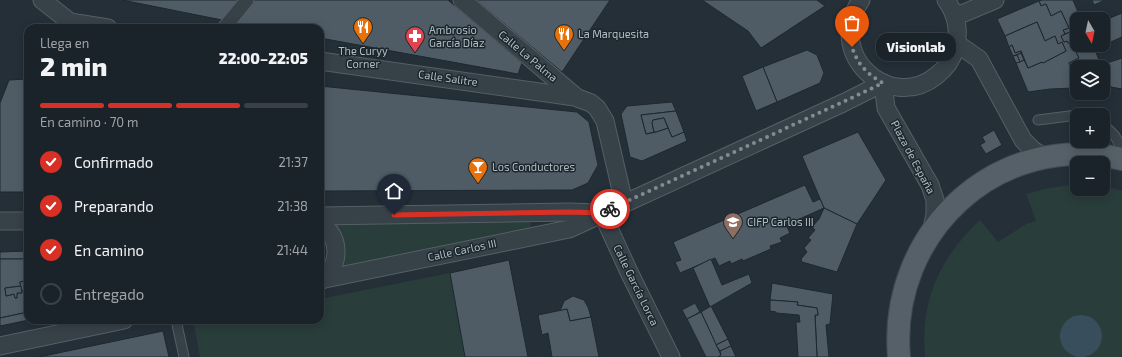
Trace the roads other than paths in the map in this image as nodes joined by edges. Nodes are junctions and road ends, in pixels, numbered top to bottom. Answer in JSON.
{"nodes":[{"id":1,"x":247,"y":0,"type":"edge"},
{"id":2,"x":462,"y":0,"type":"edge"},
{"id":3,"x":946,"y":0,"type":"edge"},
{"id":4,"x":995,"y":0,"type":"edge"},
{"id":5,"x":857,"y":1,"type":"edge"},
{"id":6,"x":52,"y":3,"type":"edge"},
{"id":7,"x":954,"y":15,"type":"junction"},
{"id":8,"x":83,"y":24,"type":"edge"},
{"id":9,"x":227,"y":24,"type":"edge"},
{"id":10,"x":956,"y":43,"type":"junction"},
{"id":11,"x":324,"y":61,"type":"edge"},
{"id":12,"x":883,"y":83,"type":"junction"},
{"id":13,"x":575,"y":97,"type":"junction"},
{"id":14,"x":1070,"y":116,"type":"edge"},
{"id":15,"x":1038,"y":120,"type":"dead end"},
{"id":16,"x":1110,"y":131,"type":"edge"},
{"id":17,"x":1122,"y":149,"type":"edge"},
{"id":18,"x":1045,"y":158,"type":"junction"},
{"id":19,"x":1122,"y":159,"type":"edge"},
{"id":20,"x":624,"y":203,"type":"junction"},
{"id":21,"x":602,"y":213,"type":"junction"},
{"id":22,"x":324,"y":216,"type":"edge"},
{"id":23,"x":0,"y":221,"type":"edge"},
{"id":24,"x":24,"y":221,"type":"edge"},
{"id":25,"x":324,"y":226,"type":"edge"},
{"id":26,"x":931,"y":232,"type":"junction"},
{"id":27,"x":324,"y":278,"type":"edge"},
{"id":28,"x":324,"y":279,"type":"edge"},
{"id":29,"x":105,"y":324,"type":"edge"},
{"id":30,"x":177,"y":324,"type":"edge"},
{"id":31,"x":0,"y":346,"type":"edge"},
{"id":32,"x":184,"y":357,"type":"edge"},
{"id":33,"x":671,"y":357,"type":"edge"},
{"id":34,"x":899,"y":357,"type":"edge"}],
"edges":[{"from":1,"to":9,"type":"street"},
{"from":2,"to":13,"type":"street","name":"Calle La Palma"},
{"from":3,"to":7,"type":"street"},
{"from":4,"to":7,"type":"street"},
{"from":5,"to":12,"type":"street"},
{"from":6,"to":8,"type":"street"},
{"from":7,"to":10,"type":"street"},
{"from":10,"to":12,"type":"street"},
{"from":10,"to":18,"type":"street"},
{"from":11,"to":13,"type":"street","name":"Calle Salitre"},
{"from":12,"to":20,"type":"street","name":"Calle Carlos III"},
{"from":12,"to":26,"type":"street","name":"Plaza de España"},
{"from":13,"to":20,"type":"street"},
{"from":14,"to":15,"type":"lane"},
{"from":16,"to":17,"type":"lane"},
{"from":18,"to":19,"type":"main road","name":"Plaza de España"},
{"from":18,"to":26,"type":"main road","name":"Plaza de España"},
{"from":20,"to":21,"type":"street","name":"Calle Carlos III"},
{"from":21,"to":22,"type":"street","name":"Calle Carlos III"},
{"from":21,"to":28,"type":"street","name":"Calle Carlos III"},
{"from":21,"to":33,"type":"street","name":"Calle García Lorca"},
{"from":23,"to":24,"type":"street"},
{"from":25,"to":27,"type":"street"},
{"from":26,"to":34,"type":"main road","name":"Plaza de España"},
{"from":29,"to":31,"type":"street"},
{"from":30,"to":32,"type":"lane"}]}
